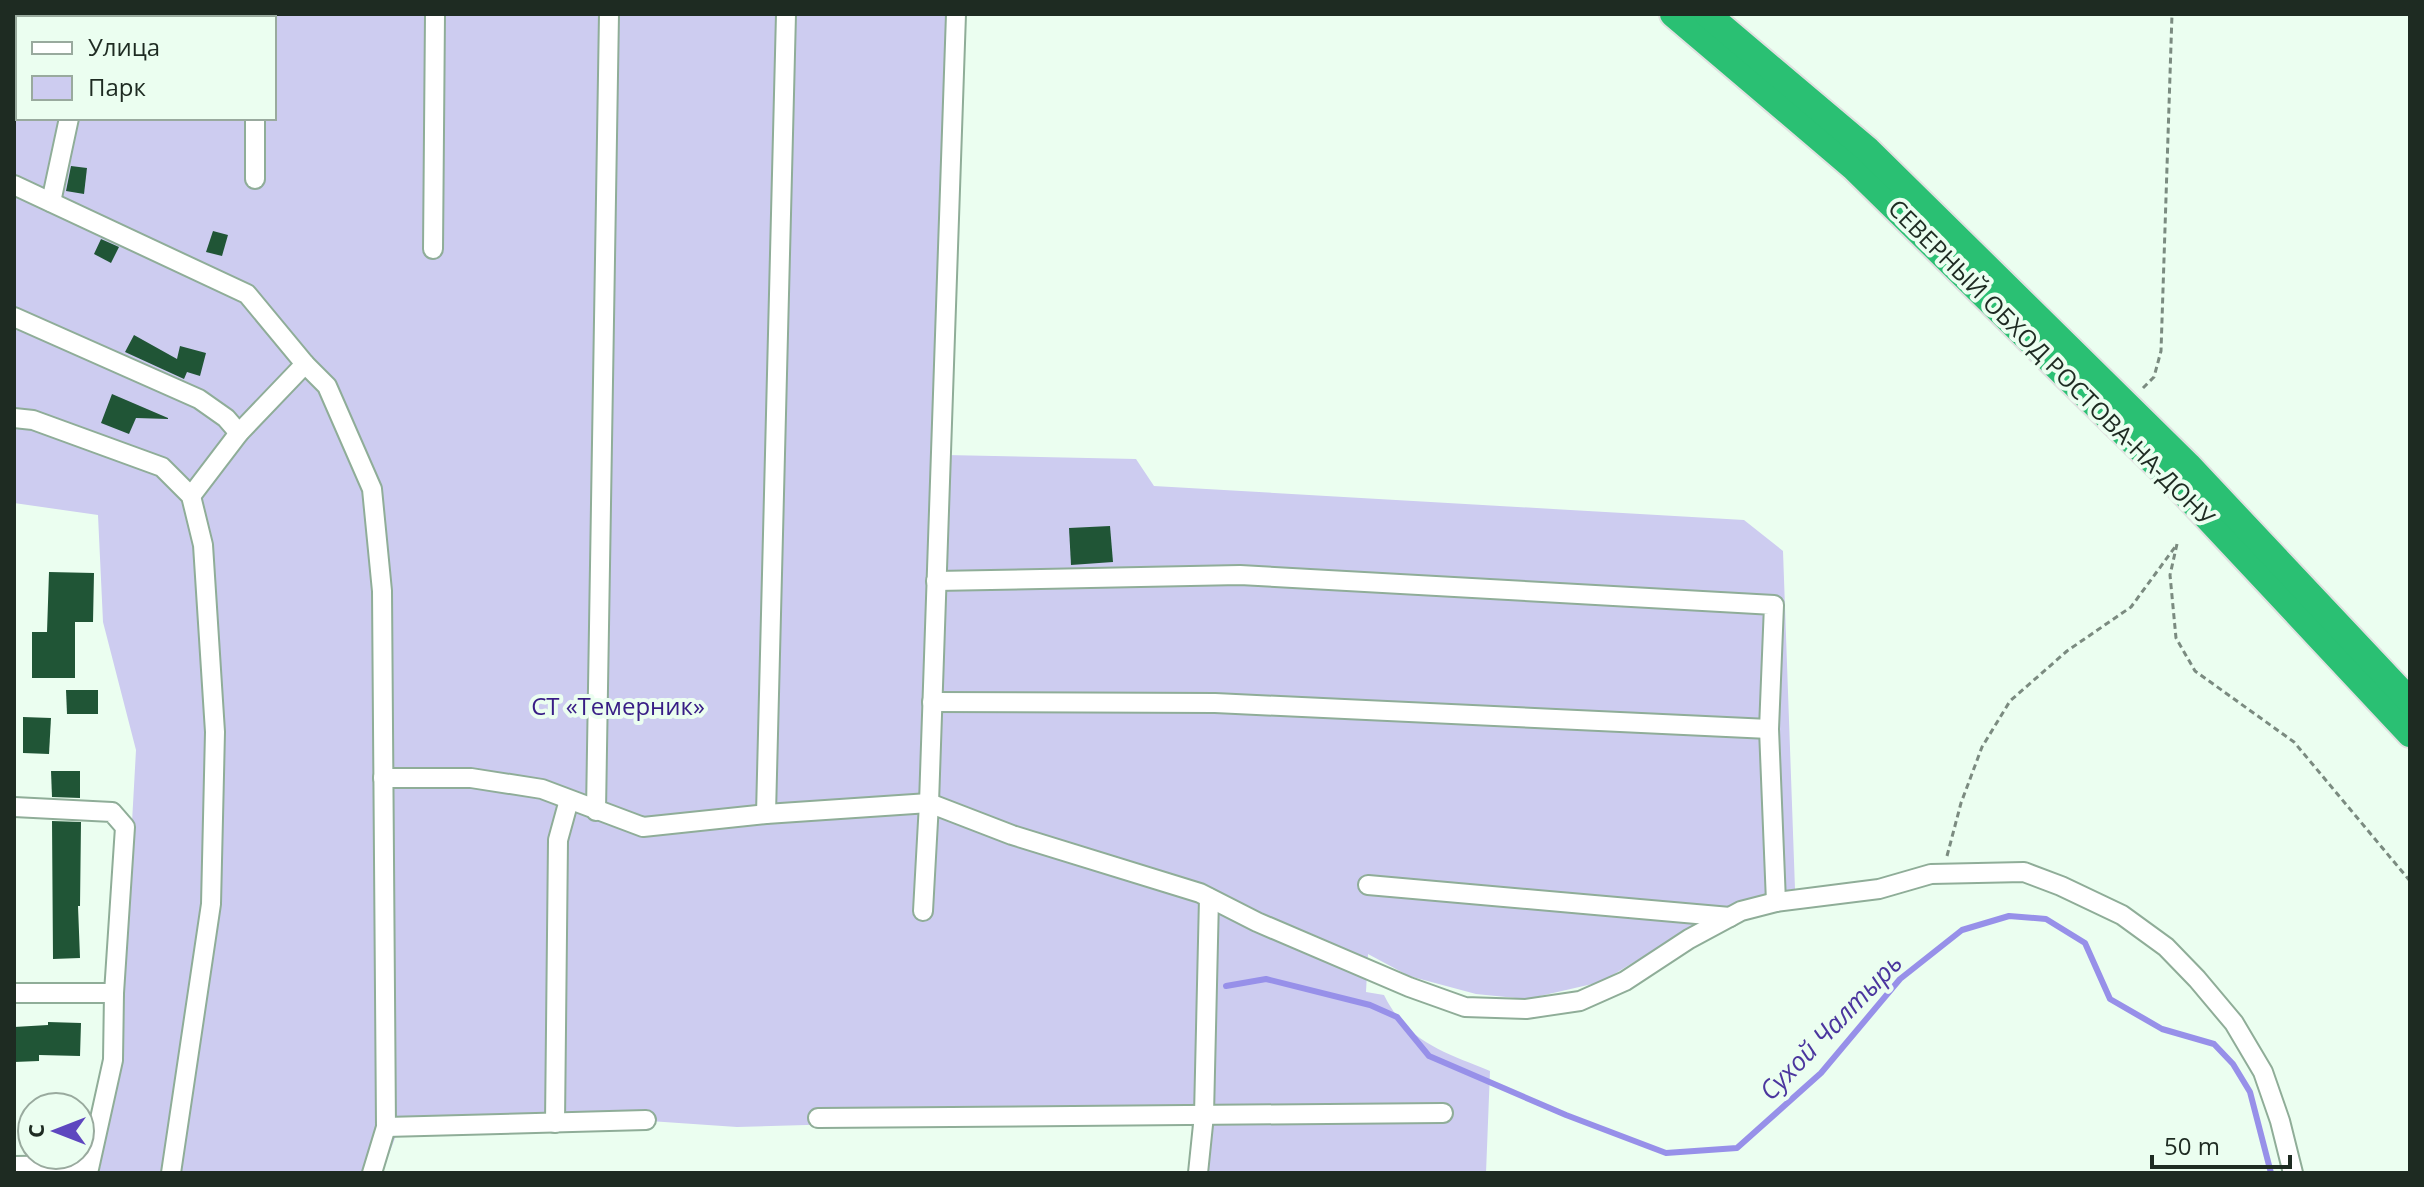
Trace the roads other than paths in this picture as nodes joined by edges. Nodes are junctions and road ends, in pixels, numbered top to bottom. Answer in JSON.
{"nodes":[{"id":1,"x":435,"y":14,"type":"edge"},
{"id":2,"x":609,"y":14,"type":"edge"},
{"id":3,"x":786,"y":14,"type":"edge"},
{"id":4,"x":956,"y":14,"type":"edge"},
{"id":5,"x":1673,"y":14,"type":"edge"},
{"id":6,"x":1707,"y":14,"type":"edge"},
{"id":7,"x":69,"y":120,"type":"edge"},
{"id":8,"x":255,"y":120,"type":"edge"},
{"id":9,"x":255,"y":179,"type":"dead end"},
{"id":10,"x":14,"y":185,"type":"edge"},
{"id":11,"x":51,"y":202,"type":"junction"},
{"id":12,"x":433,"y":249,"type":"dead end"},
{"id":13,"x":14,"y":317,"type":"edge"},
{"id":14,"x":305,"y":364,"type":"junction"},
{"id":15,"x":14,"y":418,"type":"edge"},
{"id":16,"x":239,"y":433,"type":"junction"},
{"id":17,"x":191,"y":496,"type":"junction"},
{"id":18,"x":936,"y":581,"type":"junction"},
{"id":19,"x":2410,"y":701,"type":"edge"},
{"id":20,"x":932,"y":702,"type":"junction"},
{"id":21,"x":1769,"y":729,"type":"junction"},
{"id":22,"x":2410,"y":734,"type":"edge"},
{"id":23,"x":383,"y":778,"type":"junction"},
{"id":24,"x":569,"y":800,"type":"junction"},
{"id":25,"x":929,"y":803,"type":"junction"},
{"id":26,"x":14,"y":807,"type":"edge"},
{"id":27,"x":596,"y":811,"type":"junction"},
{"id":28,"x":766,"y":814,"type":"junction"},
{"id":29,"x":1368,"y":885,"type":"dead end"},
{"id":30,"x":1209,"y":898,"type":"junction"},
{"id":31,"x":1776,"y":902,"type":"junction"},
{"id":32,"x":923,"y":911,"type":"dead end"},
{"id":33,"x":1730,"y":917,"type":"junction"},
{"id":34,"x":14,"y":993,"type":"edge"},
{"id":35,"x":114,"y":993,"type":"junction"},
{"id":36,"x":1443,"y":1113,"type":"dead end"},
{"id":37,"x":1204,"y":1115,"type":"junction"},
{"id":38,"x":818,"y":1118,"type":"dead end"},
{"id":39,"x":646,"y":1120,"type":"dead end"},
{"id":40,"x":555,"y":1123,"type":"junction"},
{"id":41,"x":386,"y":1127,"type":"junction"},
{"id":42,"x":96,"y":1134,"type":"edge"},
{"id":43,"x":171,"y":1173,"type":"edge"},
{"id":44,"x":372,"y":1173,"type":"edge"},
{"id":45,"x":1198,"y":1173,"type":"edge"},
{"id":46,"x":2293,"y":1173,"type":"edge"}],
"edges":[{"from":1,"to":12,"type":"street"},
{"from":2,"to":27,"type":"street"},
{"from":3,"to":28,"type":"street"},
{"from":4,"to":18,"type":"street"},
{"from":5,"to":22,"type":"highway","name":"СЕВЕРНЫЙ ОБХОД РОСТОВА-НА-ДОНУ"},
{"from":6,"to":19,"type":"highway","name":"СЕВЕРНЫЙ ОБХОД РОСТОВА-НА-ДОНУ"},
{"from":7,"to":11,"type":"street"},
{"from":8,"to":9,"type":"street"},
{"from":10,"to":11,"type":"street"},
{"from":11,"to":14,"type":"street"},
{"from":13,"to":16,"type":"street"},
{"from":14,"to":16,"type":"street"},
{"from":14,"to":23,"type":"street"},
{"from":15,"to":17,"type":"street"},
{"from":16,"to":17,"type":"street"},
{"from":17,"to":43,"type":"street"},
{"from":18,"to":20,"type":"street"},
{"from":18,"to":21,"type":"street"},
{"from":20,"to":21,"type":"street"},
{"from":20,"to":25,"type":"street"},
{"from":21,"to":31,"type":"street"},
{"from":23,"to":24,"type":"street"},
{"from":23,"to":41,"type":"street"},
{"from":24,"to":27,"type":"street"},
{"from":24,"to":40,"type":"street"},
{"from":25,"to":28,"type":"street"},
{"from":25,"to":30,"type":"street"},
{"from":25,"to":32,"type":"street"},
{"from":26,"to":35,"type":"street"},
{"from":27,"to":28,"type":"street"},
{"from":29,"to":33,"type":"street"},
{"from":30,"to":33,"type":"street"},
{"from":30,"to":37,"type":"street"},
{"from":31,"to":33,"type":"street"},
{"from":31,"to":46,"type":"street"},
{"from":34,"to":35,"type":"street"},
{"from":35,"to":42,"type":"street"},
{"from":36,"to":37,"type":"street"},
{"from":37,"to":38,"type":"street"},
{"from":37,"to":45,"type":"street"},
{"from":39,"to":40,"type":"street"},
{"from":40,"to":41,"type":"street"},
{"from":41,"to":44,"type":"street"}]}
